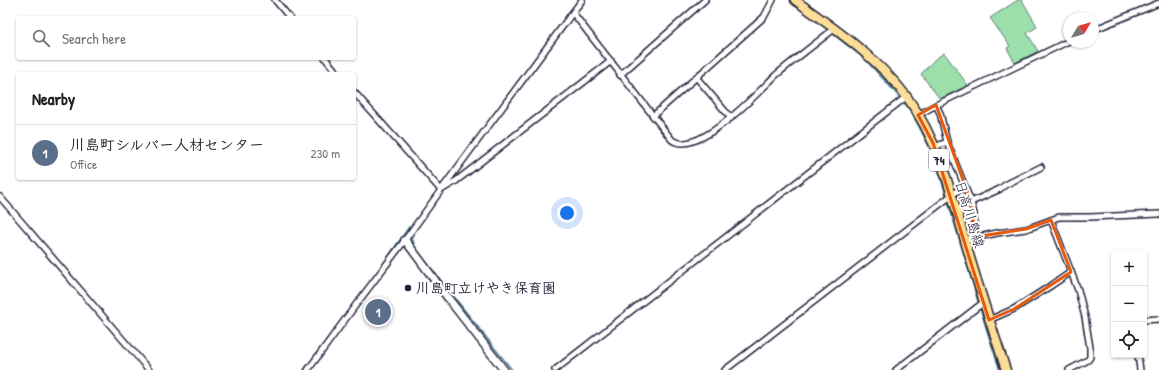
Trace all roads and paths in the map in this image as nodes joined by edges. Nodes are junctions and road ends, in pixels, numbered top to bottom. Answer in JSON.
{"nodes":[{"id":1,"x":275,"y":0,"type":"edge"},
{"id":2,"x":582,"y":0,"type":"edge"},
{"id":3,"x":705,"y":0,"type":"edge"},
{"id":4,"x":773,"y":0,"type":"edge"},
{"id":5,"x":795,"y":0,"type":"edge"},
{"id":6,"x":1159,"y":3,"type":"edge"},
{"id":7,"x":573,"y":13,"type":"junction"},
{"id":8,"x":288,"y":16,"type":"edge"},
{"id":9,"x":1099,"y":28,"type":"edge"},
{"id":10,"x":834,"y":29,"type":"junction"},
{"id":11,"x":1063,"y":44,"type":"edge"},
{"id":12,"x":327,"y":60,"type":"edge"},
{"id":13,"x":611,"y":61,"type":"junction"},
{"id":14,"x":336,"y":72,"type":"edge"},
{"id":15,"x":620,"y":75,"type":"junction"},
{"id":16,"x":696,"y":77,"type":"junction"},
{"id":17,"x":356,"y":94,"type":"edge"},
{"id":18,"x":906,"y":97,"type":"junction"},
{"id":19,"x":936,"y":105,"type":"junction"},
{"id":20,"x":918,"y":115,"type":"junction"},
{"id":21,"x":653,"y":116,"type":"junction"},
{"id":22,"x":731,"y":118,"type":"junction"},
{"id":23,"x":947,"y":142,"type":"junction"},
{"id":24,"x":934,"y":147,"type":"junction"},
{"id":25,"x":1041,"y":167,"type":"dead end"},
{"id":26,"x":965,"y":189,"type":"junction"},
{"id":27,"x":441,"y":190,"type":"junction"},
{"id":28,"x":952,"y":195,"type":"junction"},
{"id":29,"x":0,"y":197,"type":"edge"},
{"id":30,"x":971,"y":202,"type":"junction"},
{"id":31,"x":1159,"y":214,"type":"edge"},
{"id":32,"x":1051,"y":220,"type":"junction"},
{"id":33,"x":975,"y":237,"type":"junction"},
{"id":34,"x":405,"y":240,"type":"junction"},
{"id":35,"x":965,"y":240,"type":"junction"},
{"id":36,"x":1071,"y":272,"type":"junction"},
{"id":37,"x":984,"y":302,"type":"junction"},
{"id":38,"x":1159,"y":319,"type":"edge"},
{"id":39,"x":989,"y":320,"type":"junction"},
{"id":40,"x":1147,"y":320,"type":"edge"},
{"id":41,"x":1138,"y":358,"type":"edge"},
{"id":42,"x":149,"y":370,"type":"edge"},
{"id":43,"x":308,"y":370,"type":"edge"},
{"id":44,"x":504,"y":370,"type":"edge"},
{"id":45,"x":555,"y":370,"type":"edge"},
{"id":46,"x":725,"y":370,"type":"edge"},
{"id":47,"x":896,"y":370,"type":"edge"},
{"id":48,"x":1006,"y":370,"type":"edge"},
{"id":49,"x":1068,"y":370,"type":"edge"},
{"id":50,"x":1140,"y":370,"type":"edge"}],
"edges":[{"from":1,"to":8,"type":"street"},
{"from":2,"to":7,"type":"street"},
{"from":3,"to":15,"type":"street"},
{"from":4,"to":16,"type":"street"},
{"from":5,"to":10,"type":"main road","name":"日高川島線","number":"74"},
{"from":6,"to":9,"type":"street"},
{"from":7,"to":13,"type":"street"},
{"from":7,"to":27,"type":"street"},
{"from":10,"to":18,"type":"main road","name":"日高川島線","number":"74"},
{"from":10,"to":22,"type":"street"},
{"from":11,"to":19,"type":"street"},
{"from":12,"to":14,"type":"street"},
{"from":13,"to":15,"type":"street"},
{"from":13,"to":27,"type":"street"},
{"from":15,"to":21,"type":"street"},
{"from":16,"to":21,"type":"street"},
{"from":16,"to":22,"type":"street"},
{"from":17,"to":27,"type":"street"},
{"from":18,"to":20,"type":"main road","name":"日高川島線","number":"74"},
{"from":18,"to":45,"type":"street"},
{"from":19,"to":20,"type":"street"},
{"from":19,"to":23,"type":"street"},
{"from":20,"to":24,"type":"main road","name":"日高川島線","number":"74"},
{"from":21,"to":22,"type":"street"},
{"from":23,"to":24,"type":"street"},
{"from":23,"to":26,"type":"street"},
{"from":24,"to":28,"type":"main road","name":"日高川島線","number":"74"},
{"from":25,"to":30,"type":"street"},
{"from":26,"to":28,"type":"street"},
{"from":26,"to":30,"type":"street"},
{"from":27,"to":34,"type":"street"},
{"from":28,"to":35,"type":"main road","name":"日高川島線","number":"74"},
{"from":28,"to":46,"type":"street"},
{"from":29,"to":42,"type":"street"},
{"from":30,"to":33,"type":"street"},
{"from":31,"to":32,"type":"street"},
{"from":32,"to":33,"type":"street"},
{"from":32,"to":36,"type":"street"},
{"from":33,"to":35,"type":"street"},
{"from":34,"to":43,"type":"street"},
{"from":34,"to":44,"type":"street"},
{"from":35,"to":37,"type":"main road","name":"日高川島線","number":"74"},
{"from":36,"to":39,"type":"street"},
{"from":36,"to":49,"type":"street"},
{"from":37,"to":39,"type":"main road","name":"日高川島線","number":"74"},
{"from":37,"to":47,"type":"street"},
{"from":38,"to":40,"type":"street"},
{"from":39,"to":48,"type":"main road","name":"日高川島線","number":"74"},
{"from":41,"to":50,"type":"street"}]}
